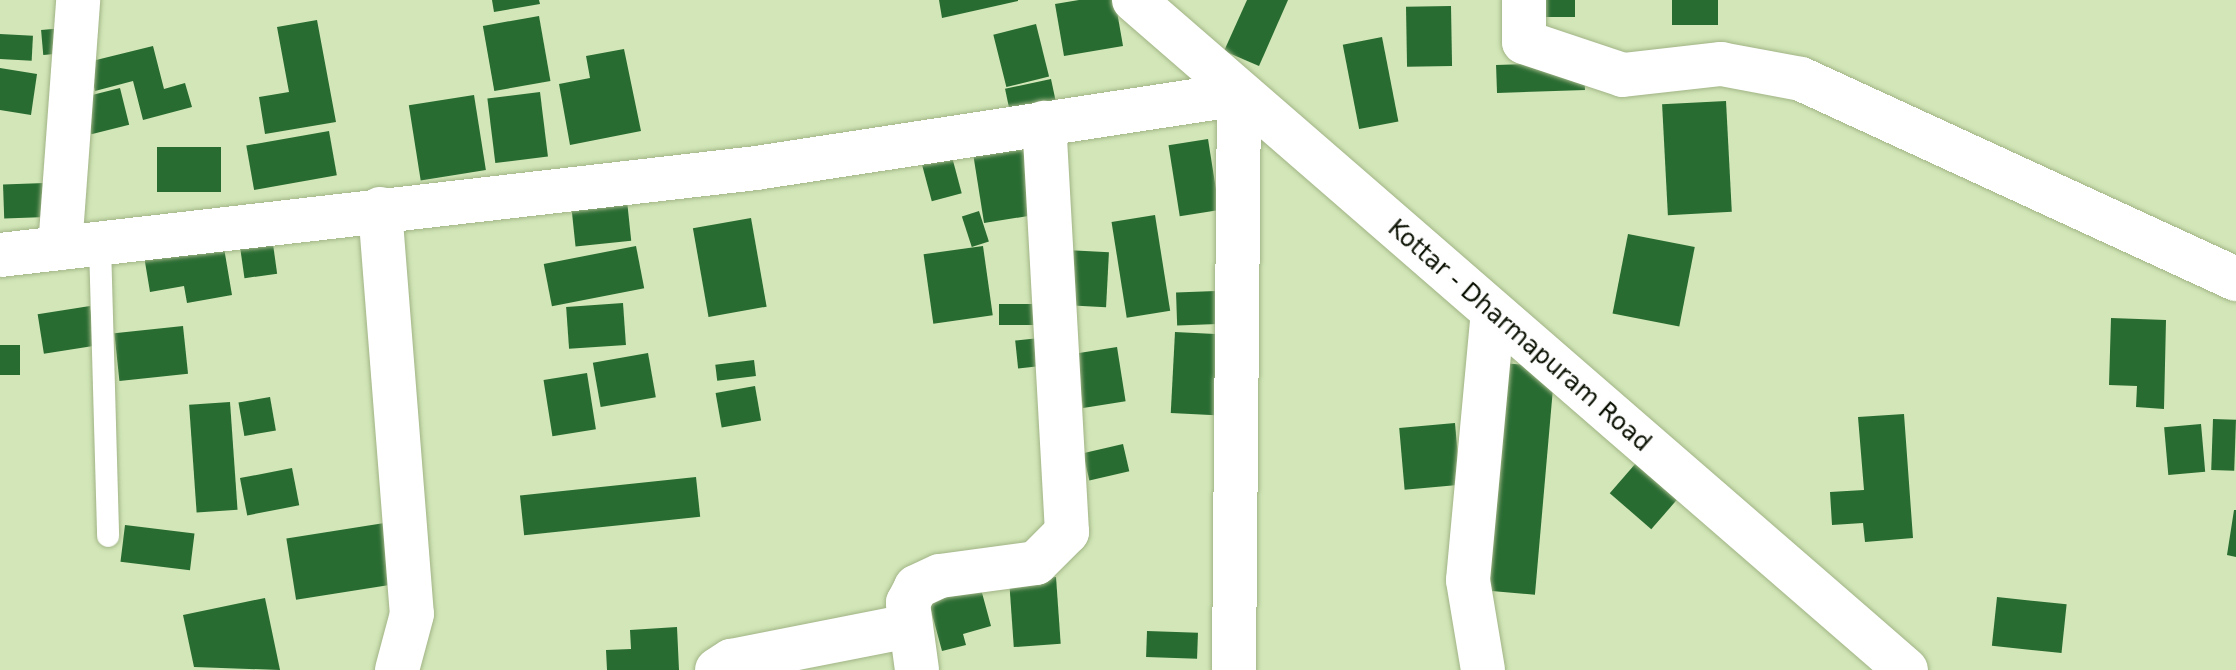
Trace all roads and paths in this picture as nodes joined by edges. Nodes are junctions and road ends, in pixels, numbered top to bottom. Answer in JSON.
{"nodes":[{"id":1,"x":78,"y":0,"type":"edge"},
{"id":2,"x":1134,"y":0,"type":"edge"},
{"id":3,"x":1524,"y":0,"type":"edge"},
{"id":4,"x":1239,"y":94,"type":"junction"},
{"id":5,"x":1044,"y":123,"type":"junction"},
{"id":6,"x":380,"y":209,"type":"junction"},
{"id":7,"x":80,"y":246,"type":"junction"},
{"id":8,"x":0,"y":255,"type":"edge"},
{"id":9,"x":2236,"y":279,"type":"edge"},
{"id":10,"x":1493,"y":313,"type":"junction"},
{"id":11,"x":108,"y":536,"type":"dead end"},
{"id":12,"x":910,"y":626,"type":"junction"},
{"id":13,"x":397,"y":670,"type":"edge"},
{"id":14,"x":717,"y":670,"type":"edge"},
{"id":15,"x":917,"y":670,"type":"edge"},
{"id":16,"x":1234,"y":670,"type":"edge"},
{"id":17,"x":1483,"y":670,"type":"edge"},
{"id":18,"x":1906,"y":670,"type":"edge"}],
"edges":[{"from":1,"to":7,"type":"street"},
{"from":2,"to":4,"type":"street","name":"Kottar - Dharmapuram Road"},
{"from":3,"to":9,"type":"street"},
{"from":4,"to":5,"type":"street"},
{"from":4,"to":10,"type":"street","name":"Kottar - Dharmapuram Road"},
{"from":4,"to":16,"type":"street"},
{"from":5,"to":6,"type":"street"},
{"from":5,"to":12,"type":"street"},
{"from":6,"to":7,"type":"street"},
{"from":6,"to":13,"type":"street"},
{"from":7,"to":8,"type":"street"},
{"from":7,"to":11,"type":"lane"},
{"from":10,"to":17,"type":"street"},
{"from":10,"to":18,"type":"street","name":"Kottar - Dharmapuram Road"},
{"from":12,"to":14,"type":"street"},
{"from":12,"to":15,"type":"street"}]}
